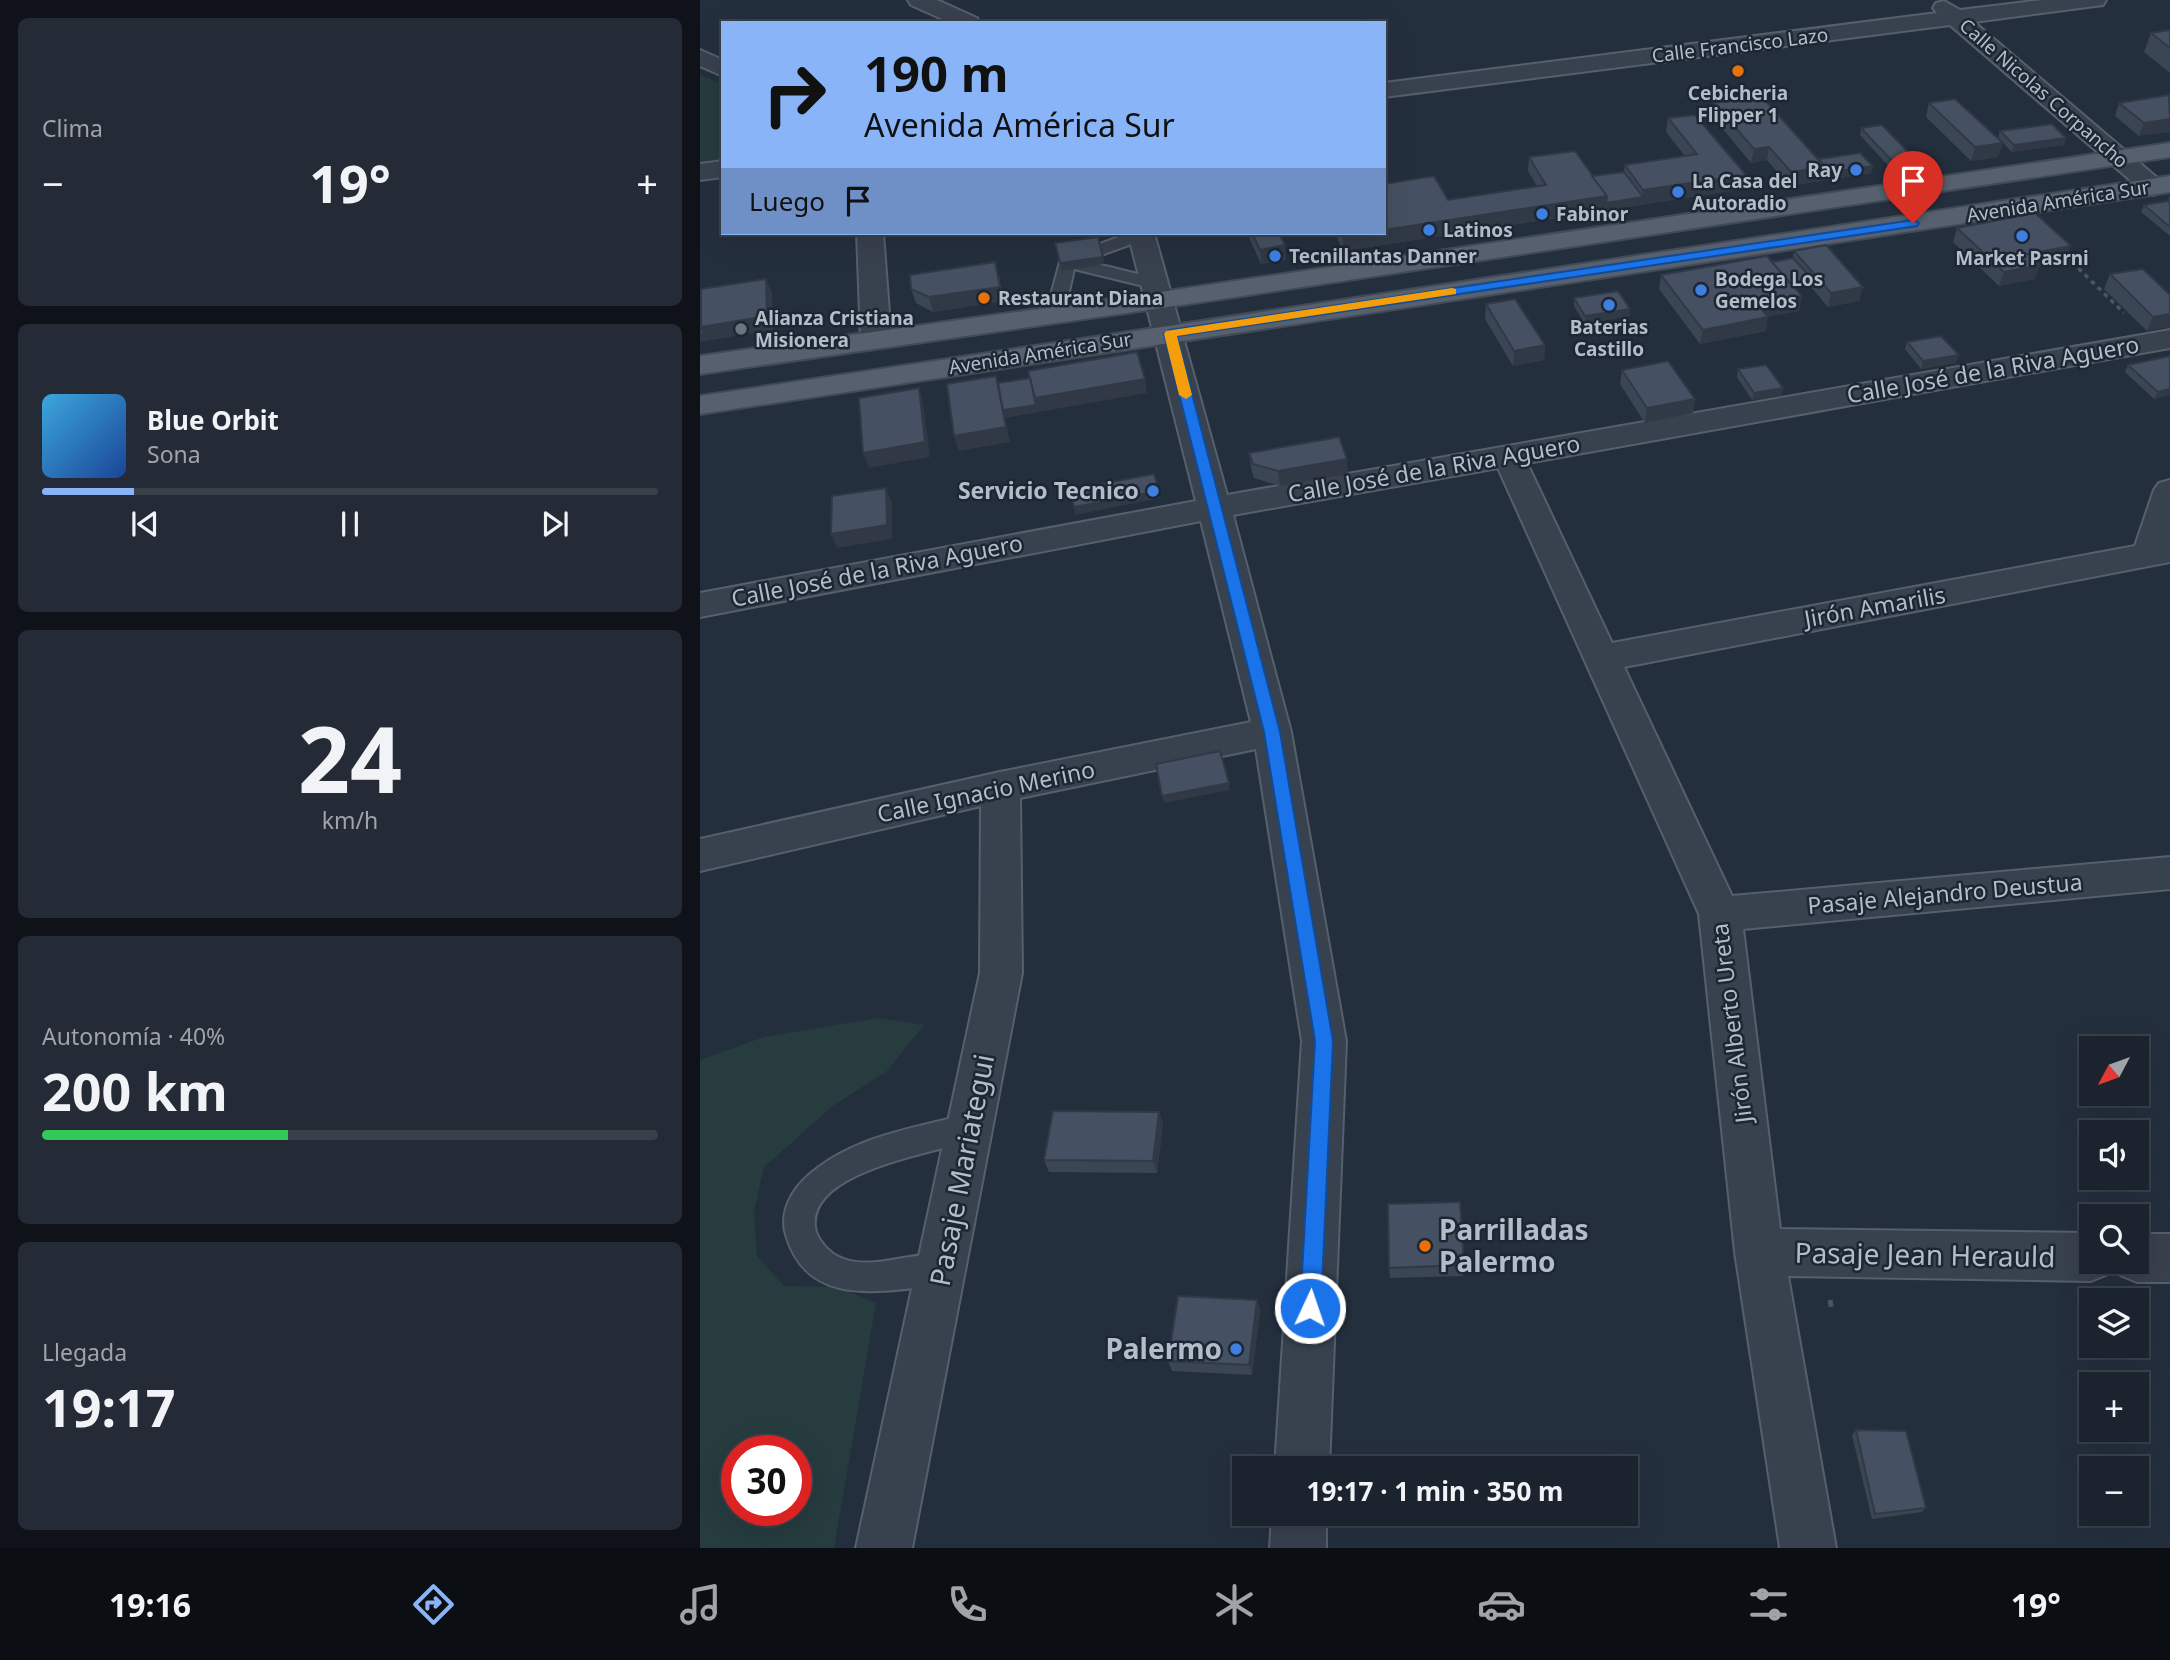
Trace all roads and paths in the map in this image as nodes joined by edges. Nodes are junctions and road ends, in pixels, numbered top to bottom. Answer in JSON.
{"nodes":[{"id":1,"x":919,"y":0,"type":"edge"},
{"id":2,"x":1934,"y":0,"type":"edge"},
{"id":3,"x":2095,"y":0,"type":"edge"},
{"id":4,"x":1956,"y":18,"type":"junction"},
{"id":5,"x":965,"y":21,"type":"edge"},
{"id":6,"x":700,"y":57,"type":"edge"},
{"id":7,"x":721,"y":68,"type":"edge"},
{"id":8,"x":1386,"y":90,"type":"edge"},
{"id":9,"x":2170,"y":150,"type":"edge"},
{"id":10,"x":2119,"y":158,"type":"junction"},
{"id":11,"x":721,"y":169,"type":"edge"},
{"id":12,"x":700,"y":172,"type":"edge"},
{"id":13,"x":2162,"y":186,"type":"edge"},
{"id":14,"x":2018,"y":208,"type":"junction"},
{"id":15,"x":870,"y":235,"type":"edge"},
{"id":16,"x":1136,"y":235,"type":"edge"},
{"id":17,"x":1142,"y":235,"type":"edge"},
{"id":18,"x":1067,"y":262,"type":"junction"},
{"id":19,"x":1162,"y":306,"type":"junction"},
{"id":20,"x":1055,"y":314,"type":"junction"},
{"id":21,"x":876,"y":339,"type":"junction"},
{"id":22,"x":2162,"y":340,"type":"edge"},
{"id":23,"x":700,"y":365,"type":"edge"},
{"id":24,"x":700,"y":405,"type":"edge"},
{"id":25,"x":1508,"y":456,"type":"junction"},
{"id":26,"x":2170,"y":490,"type":"edge"},
{"id":27,"x":1214,"y":508,"type":"junction"},
{"id":28,"x":2159,"y":554,"type":"edge"},
{"id":29,"x":700,"y":605,"type":"edge"},
{"id":30,"x":1601,"y":658,"type":"junction"},
{"id":31,"x":1272,"y":732,"type":"junction"},
{"id":32,"x":1000,"y":787,"type":"junction"},
{"id":33,"x":700,"y":855,"type":"edge"},
{"id":34,"x":2170,"y":873,"type":"edge"},
{"id":35,"x":1720,"y":914,"type":"junction"},
{"id":36,"x":969,"y":1128,"type":"junction"},
{"id":37,"x":1759,"y":1252,"type":"junction"},
{"id":38,"x":2079,"y":1257,"type":"edge"},
{"id":39,"x":2149,"y":1258,"type":"edge"},
{"id":40,"x":2170,"y":1258,"type":"edge"},
{"id":41,"x":942,"y":1270,"type":"junction"},
{"id":42,"x":1303,"y":1456,"type":"edge"},
{"id":43,"x":1299,"y":1526,"type":"edge"},
{"id":44,"x":884,"y":1548,"type":"edge"},
{"id":45,"x":1298,"y":1548,"type":"edge"},
{"id":46,"x":1808,"y":1548,"type":"edge"}],
"edges":[{"from":1,"to":5,"type":"street"},
{"from":2,"to":4,"type":"street","name":"Calle Nicolas Corpancho"},
{"from":3,"to":4,"type":"street","name":"Calle Francisco Lazo"},
{"from":4,"to":8,"type":"street","name":"Calle Francisco Lazo"},
{"from":4,"to":10,"type":"street","name":"Calle Nicolas Corpancho"},
{"from":6,"to":7,"type":"street"},
{"from":9,"to":10,"type":"main road","name":"Avenida América Sur"},
{"from":10,"to":13,"type":"street","name":"Calle Nicolas Corpancho"},
{"from":10,"to":19,"type":"main road","name":"Avenida América Sur"},
{"from":11,"to":12,"type":"street"},
{"from":13,"to":14,"type":"main road","name":"Avenida América Sur"},
{"from":14,"to":19,"type":"main road","name":"Avenida América Sur"},
{"from":14,"to":22,"type":"path"},
{"from":15,"to":21,"type":"street"},
{"from":16,"to":18,"type":"lane"},
{"from":17,"to":19,"type":"street"},
{"from":18,"to":19,"type":"lane"},
{"from":18,"to":20,"type":"lane"},
{"from":19,"to":20,"type":"main road","name":"Avenida América Sur"},
{"from":19,"to":24,"type":"main road","name":"Avenida América Sur"},
{"from":19,"to":27,"type":"street"},
{"from":20,"to":21,"type":"main road","name":"Avenida América Sur"},
{"from":21,"to":23,"type":"main road","name":"Avenida América Sur"},
{"from":22,"to":25,"type":"street","name":"Calle José de la Riva Aguero"},
{"from":25,"to":27,"type":"street","name":"Calle José de la Riva Aguero"},
{"from":25,"to":30,"type":"street","name":"Jirón Alberto Ureta"},
{"from":26,"to":28,"type":"street","name":"Jirón Amarilis"},
{"from":27,"to":29,"type":"street","name":"Calle José de la Riva Aguero"},
{"from":27,"to":31,"type":"street"},
{"from":28,"to":30,"type":"street","name":"Jirón Amarilis"},
{"from":30,"to":35,"type":"street","name":"Jirón Alberto Ureta"},
{"from":31,"to":32,"type":"street","name":"Calle Ignacio Merino"},
{"from":31,"to":42,"type":"street"},
{"from":32,"to":33,"type":"street","name":"Calle Ignacio Merino"},
{"from":32,"to":36,"type":"street","name":"Pasaje Mariategui"},
{"from":34,"to":35,"type":"street","name":"Pasaje Alejandro Deustua"},
{"from":35,"to":37,"type":"street","name":"Jirón Alberto Ureta"},
{"from":36,"to":41,"type":"street","name":"Pasaje Mariategui"},
{"from":36,"to":41,"type":"lane"},
{"from":37,"to":38,"type":"street","name":"Pasaje Jean Herauld"},
{"from":37,"to":46,"type":"street","name":"Jirón Alberto Ureta"},
{"from":39,"to":40,"type":"street"},
{"from":41,"to":44,"type":"street","name":"Pasaje Mariategui"},
{"from":43,"to":45,"type":"street"}]}
